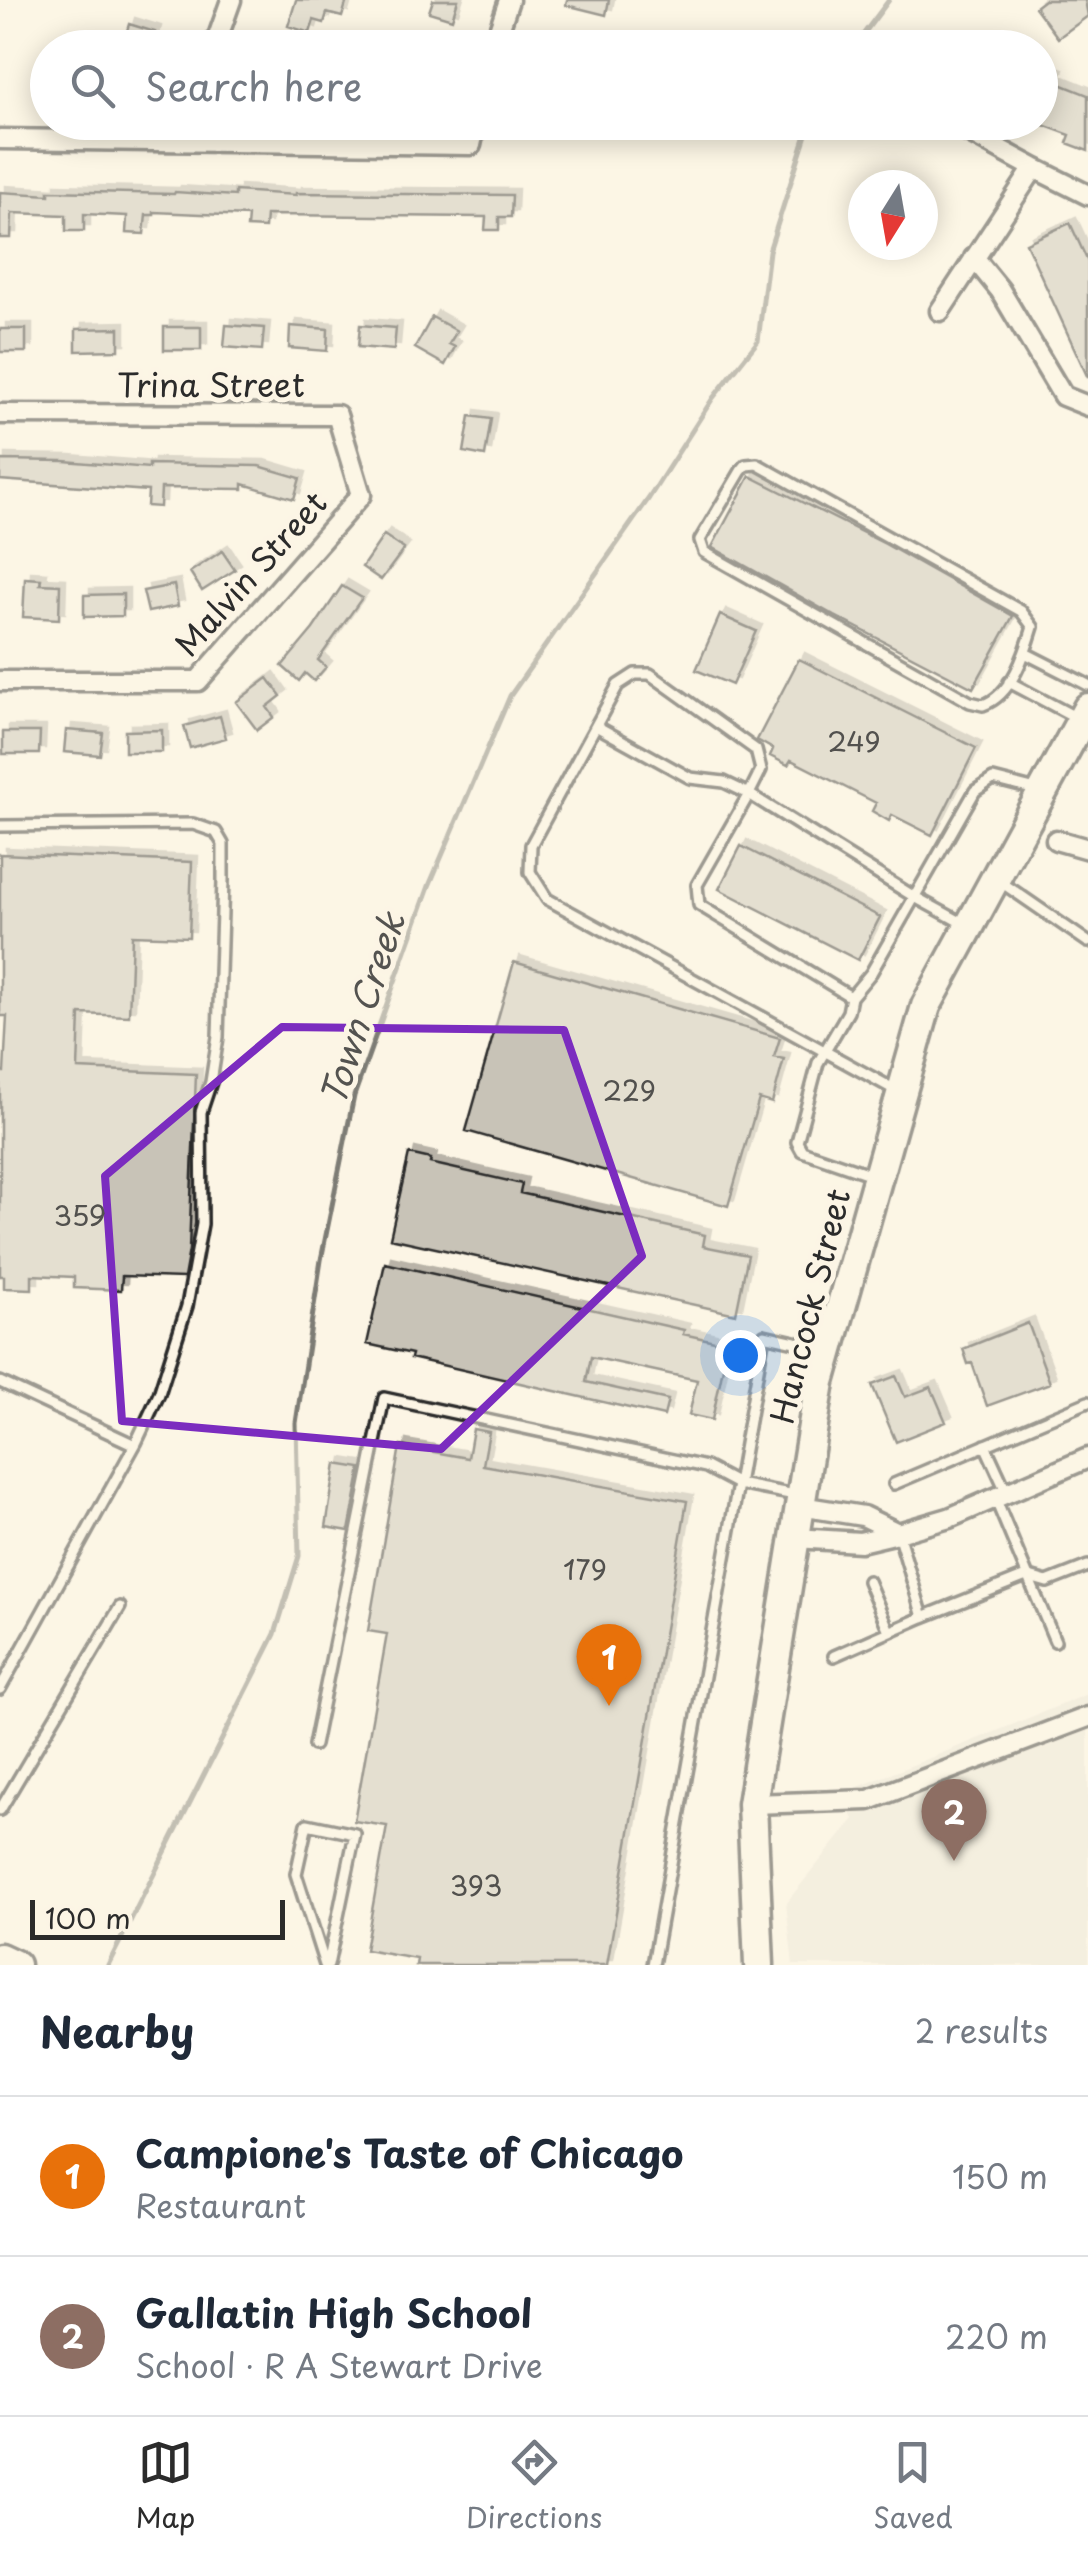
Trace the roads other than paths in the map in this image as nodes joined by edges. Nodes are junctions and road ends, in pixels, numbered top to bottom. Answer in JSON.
{"nodes":[{"id":1,"x":231,"y":0,"type":"edge"},
{"id":2,"x":509,"y":0,"type":"edge"},
{"id":3,"x":220,"y":30,"type":"edge"},
{"id":4,"x":499,"y":30,"type":"edge"},
{"id":5,"x":30,"y":138,"type":"edge"},
{"id":6,"x":0,"y":139,"type":"edge"},
{"id":7,"x":369,"y":140,"type":"edge"},
{"id":8,"x":472,"y":140,"type":"edge"},
{"id":9,"x":983,"y":140,"type":"edge"},
{"id":10,"x":1034,"y":168,"type":"junction"},
{"id":11,"x":1088,"y":195,"type":"edge"},
{"id":12,"x":974,"y":258,"type":"junction"},
{"id":13,"x":940,"y":311,"type":"dead end"},
{"id":14,"x":1088,"y":406,"type":"edge"},
{"id":15,"x":0,"y":414,"type":"edge"},
{"id":16,"x":361,"y":496,"type":"joint"},
{"id":17,"x":1025,"y":653,"type":"junction"},
{"id":18,"x":0,"y":681,"type":"edge"},
{"id":19,"x":1009,"y":682,"type":"junction"},
{"id":20,"x":1088,"y":685,"type":"edge"},
{"id":21,"x":1084,"y":715,"type":"edge"},
{"id":22,"x":596,"y":726,"type":"junction"},
{"id":23,"x":1042,"y":792,"type":"junction"},
{"id":24,"x":749,"y":794,"type":"junction"},
{"id":25,"x":0,"y":826,"type":"edge"},
{"id":26,"x":1056,"y":840,"type":"dead end"},
{"id":27,"x":1088,"y":849,"type":"edge"},
{"id":28,"x":995,"y":878,"type":"junction"},
{"id":29,"x":913,"y":896,"type":"junction"},
{"id":30,"x":969,"y":926,"type":"junction"},
{"id":31,"x":1088,"y":942,"type":"edge"},
{"id":32,"x":851,"y":997,"type":"junction"},
{"id":33,"x":826,"y":1050,"type":"junction"},
{"id":34,"x":901,"y":1093,"type":"junction"},
{"id":35,"x":878,"y":1176,"type":"junction"},
{"id":36,"x":828,"y":1350,"type":"junction"},
{"id":37,"x":0,"y":1382,"type":"edge"},
{"id":38,"x":1088,"y":1402,"type":"edge"},
{"id":39,"x":135,"y":1445,"type":"junction"},
{"id":40,"x":985,"y":1445,"type":"junction"},
{"id":41,"x":1088,"y":1458,"type":"edge"},
{"id":42,"x":738,"y":1484,"type":"junction"},
{"id":43,"x":894,"y":1484,"type":"dead end"},
{"id":44,"x":1001,"y":1496,"type":"junction"},
{"id":45,"x":801,"y":1501,"type":"junction"},
{"id":46,"x":898,"y":1532,"type":"junction"},
{"id":47,"x":795,"y":1538,"type":"junction"},
{"id":48,"x":1088,"y":1566,"type":"edge"},
{"id":49,"x":1026,"y":1576,"type":"junction"},
{"id":50,"x":868,"y":1580,"type":"dead end"},
{"id":51,"x":120,"y":1607,"type":"dead end"},
{"id":52,"x":924,"y":1617,"type":"junction"},
{"id":53,"x":889,"y":1631,"type":"junction"},
{"id":54,"x":1056,"y":1641,"type":"dead end"},
{"id":55,"x":834,"y":1656,"type":"dead end"},
{"id":56,"x":0,"y":1689,"type":"edge"},
{"id":57,"x":1088,"y":1716,"type":"edge"},
{"id":58,"x":314,"y":1745,"type":"dead end"},
{"id":59,"x":752,"y":1804,"type":"junction"},
{"id":60,"x":0,"y":1810,"type":"edge"},
{"id":61,"x":0,"y":1958,"type":"edge"},
{"id":62,"x":15,"y":1965,"type":"edge"},
{"id":63,"x":327,"y":1965,"type":"edge"},
{"id":64,"x":653,"y":1965,"type":"edge"},
{"id":65,"x":759,"y":1965,"type":"edge"}],
"edges":[{"from":1,"to":3,"type":"street"},
{"from":2,"to":4,"type":"street"},
{"from":5,"to":6,"type":"street"},
{"from":7,"to":8,"type":"street"},
{"from":9,"to":10,"type":"street"},
{"from":10,"to":11,"type":"street"},
{"from":10,"to":12,"type":"street"},
{"from":12,"to":13,"type":"street"},
{"from":12,"to":14,"type":"street"},
{"from":15,"to":16,"type":"street","name":"Trina Street"},
{"from":16,"to":18,"type":"street","name":"Malvin Street"},
{"from":17,"to":19,"type":"lane"},
{"from":17,"to":19,"type":"lane"},
{"from":17,"to":20,"type":"lane"},
{"from":19,"to":21,"type":"lane"},
{"from":21,"to":23,"type":"street","name":"Hancock Street"},
{"from":22,"to":24,"type":"lane"},
{"from":22,"to":24,"type":"lane"},
{"from":22,"to":33,"type":"lane"},
{"from":23,"to":28,"type":"street","name":"Hancock Street"},
{"from":23,"to":29,"type":"lane"},
{"from":24,"to":29,"type":"lane"},
{"from":24,"to":32,"type":"lane"},
{"from":25,"to":39,"type":"lane"},
{"from":26,"to":27,"type":"street"},
{"from":28,"to":30,"type":"street","name":"Hancock Street"},
{"from":28,"to":31,"type":"lane"},
{"from":29,"to":30,"type":"lane"},
{"from":29,"to":32,"type":"lane"},
{"from":30,"to":34,"type":"street","name":"Hancock Street"},
{"from":32,"to":33,"type":"lane"},
{"from":33,"to":34,"type":"lane"},
{"from":33,"to":35,"type":"lane"},
{"from":34,"to":35,"type":"street","name":"Hancock Street"},
{"from":35,"to":36,"type":"street","name":"Hancock Street"},
{"from":36,"to":42,"type":"lane"},
{"from":36,"to":45,"type":"street","name":"Hancock Street"},
{"from":37,"to":39,"type":"lane"},
{"from":38,"to":40,"type":"lane"},
{"from":39,"to":56,"type":"lane"},
{"from":40,"to":43,"type":"lane"},
{"from":40,"to":44,"type":"lane"},
{"from":41,"to":44,"type":"street"},
{"from":42,"to":45,"type":"lane"},
{"from":42,"to":58,"type":"lane"},
{"from":42,"to":64,"type":"lane"},
{"from":44,"to":46,"type":"street"},
{"from":44,"to":49,"type":"lane"},
{"from":45,"to":46,"type":"street"},
{"from":45,"to":47,"type":"street","name":"Hancock Street"},
{"from":46,"to":47,"type":"street"},
{"from":46,"to":52,"type":"lane"},
{"from":47,"to":59,"type":"street","name":"Hancock Street"},
{"from":48,"to":49,"type":"lane"},
{"from":49,"to":52,"type":"lane"},
{"from":49,"to":54,"type":"lane"},
{"from":50,"to":53,"type":"lane"},
{"from":51,"to":60,"type":"lane"},
{"from":52,"to":53,"type":"lane"},
{"from":53,"to":55,"type":"lane"},
{"from":57,"to":59,"type":"street"},
{"from":59,"to":65,"type":"street","name":"Hancock Street"},
{"from":61,"to":62,"type":"street"},
{"from":63,"to":63,"type":"lane"}]}
